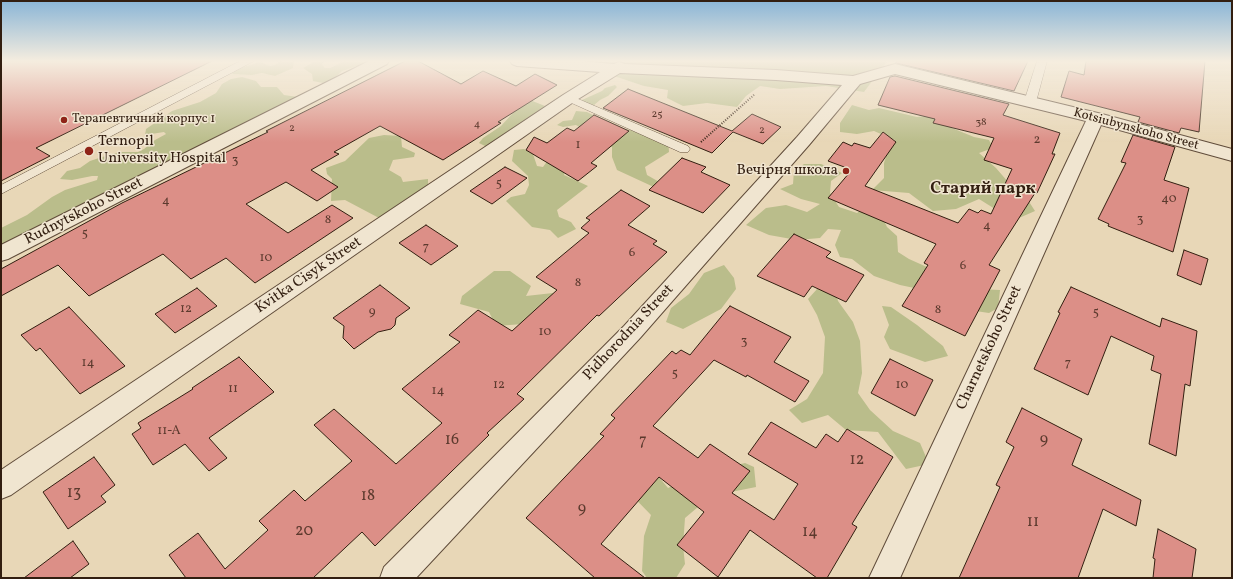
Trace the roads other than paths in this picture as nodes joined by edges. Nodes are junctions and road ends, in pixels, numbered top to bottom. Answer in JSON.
{"nodes":[{"id":1,"x":197,"y":88,"type":"edge"},
{"id":2,"x":329,"y":88,"type":"edge"},
{"id":3,"x":585,"y":88,"type":"edge"},
{"id":4,"x":848,"y":88,"type":"edge"},
{"id":5,"x":980,"y":88,"type":"edge"},
{"id":6,"x":1034,"y":88,"type":"edge"},
{"id":7,"x":569,"y":98,"type":"junction"},
{"id":8,"x":1030,"y":102,"type":"junction"},
{"id":9,"x":1096,"y":118,"type":"junction"},
{"id":10,"x":684,"y":149,"type":"road end"},
{"id":11,"x":1232,"y":155,"type":"edge"},
{"id":12,"x":1,"y":190,"type":"edge"},
{"id":13,"x":1,"y":254,"type":"edge"},
{"id":14,"x":1,"y":486,"type":"edge"},
{"id":15,"x":395,"y":578,"type":"edge"},
{"id":16,"x":884,"y":578,"type":"edge"}],
"edges":[{"from":1,"to":12,"type":"lane"},
{"from":2,"to":13,"type":"street","name":"Rudnytskoho Street"},
{"from":3,"to":7,"type":"street","name":"Kvitka Cisyk Street"},
{"from":4,"to":15,"type":"street","name":"Pidhorodnia Street"},
{"from":5,"to":8,"type":"street","name":"Kotsiubynskoho Street"},
{"from":6,"to":8,"type":"lane"},
{"from":7,"to":10,"type":"lane"},
{"from":7,"to":14,"type":"street","name":"Kvitka Cisyk Street"},
{"from":8,"to":9,"type":"street","name":"Kotsiubynskoho Street"},
{"from":9,"to":11,"type":"street","name":"Kotsiubynskoho Street"},
{"from":9,"to":16,"type":"street","name":"Charnetskoho Street"}]}
